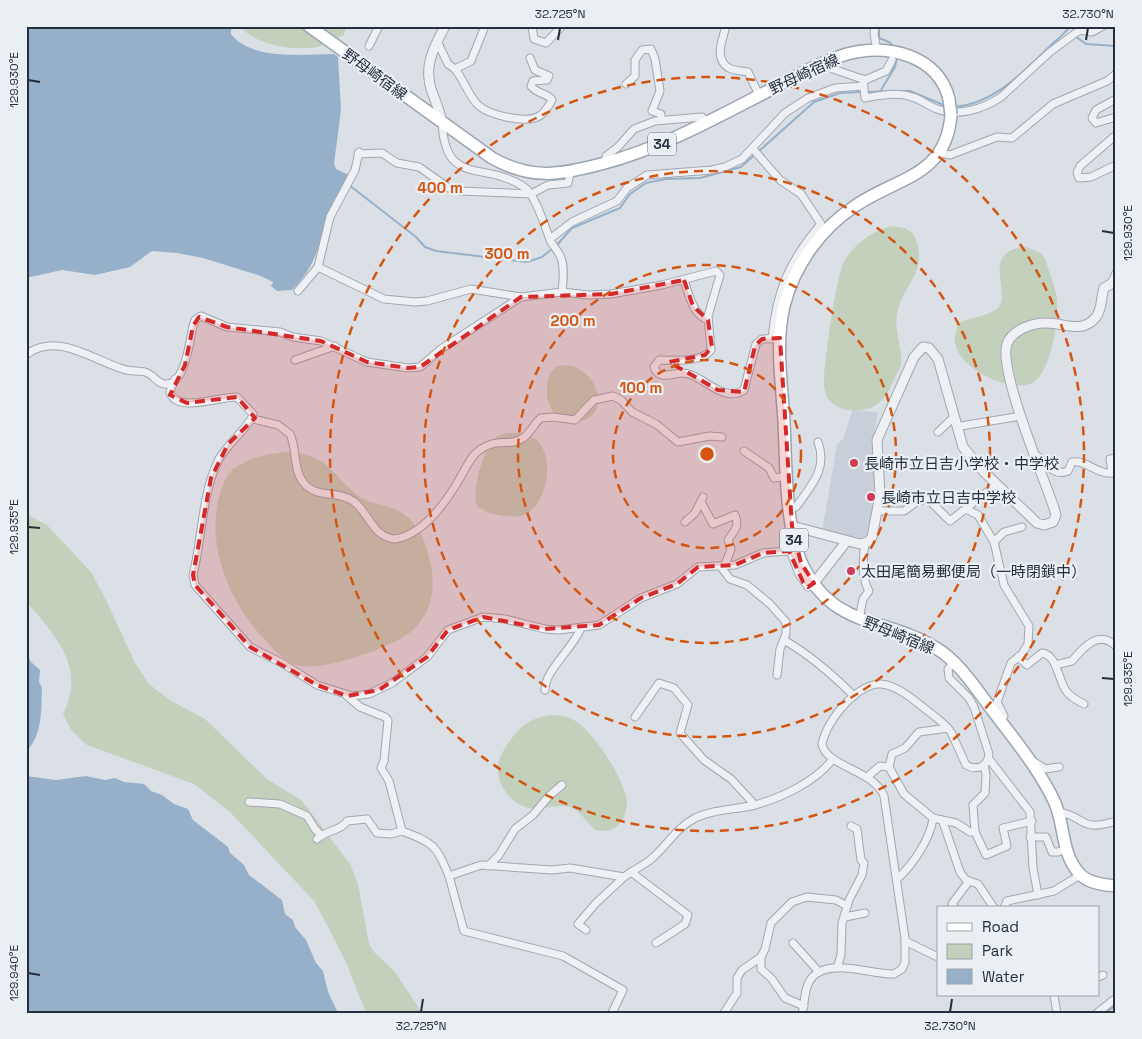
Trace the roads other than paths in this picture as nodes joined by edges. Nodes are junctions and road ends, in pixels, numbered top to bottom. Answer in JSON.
{"nodes":[{"id":1,"x":309,"y":26,"type":"edge"},
{"id":2,"x":379,"y":26,"type":"edge"},
{"id":3,"x":445,"y":26,"type":"edge"},
{"id":4,"x":486,"y":26,"type":"edge"},
{"id":5,"x":562,"y":26,"type":"edge"},
{"id":6,"x":726,"y":26,"type":"edge"},
{"id":7,"x":875,"y":26,"type":"edge"},
{"id":8,"x":1103,"y":26,"type":"edge"},
{"id":9,"x":535,"y":29,"type":"edge"},
{"id":10,"x":1078,"y":31,"type":"edge"},
{"id":11,"x":437,"y":41,"type":"junction"},
{"id":12,"x":369,"y":46,"type":"dead end"},
{"id":13,"x":877,"y":51,"type":"junction"},
{"id":14,"x":894,"y":54,"type":"junction"},
{"id":15,"x":530,"y":58,"type":"dead end"},
{"id":16,"x":829,"y":60,"type":"junction"},
{"id":17,"x":455,"y":69,"type":"junction"},
{"id":18,"x":1116,"y":74,"type":"edge"},
{"id":19,"x":626,"y":84,"type":"dead end"},
{"id":20,"x":863,"y":87,"type":"junction"},
{"id":21,"x":759,"y":96,"type":"junction"},
{"id":22,"x":1116,"y":99,"type":"edge"},
{"id":23,"x":1116,"y":117,"type":"edge"},
{"id":24,"x":438,"y":119,"type":"junction"},
{"id":25,"x":661,"y":120,"type":"junction"},
{"id":26,"x":706,"y":123,"type":"junction"},
{"id":27,"x":1116,"y":135,"type":"edge"},
{"id":28,"x":752,"y":149,"type":"junction"},
{"id":29,"x":940,"y":153,"type":"junction"},
{"id":30,"x":606,"y":163,"type":"junction"},
{"id":31,"x":1116,"y":165,"type":"edge"},
{"id":32,"x":570,"y":173,"type":"junction"},
{"id":33,"x":531,"y":194,"type":"junction"},
{"id":34,"x":551,"y":240,"type":"junction"},
{"id":35,"x":318,"y":267,"type":"junction"},
{"id":36,"x":1114,"y":279,"type":"edge"},
{"id":37,"x":684,"y":280,"type":"junction"},
{"id":38,"x":298,"y":291,"type":"dead end"},
{"id":39,"x":562,"y":292,"type":"junction"},
{"id":40,"x":521,"y":296,"type":"junction"},
{"id":41,"x":708,"y":320,"type":"junction"},
{"id":42,"x":776,"y":339,"type":"junction"},
{"id":43,"x":335,"y":346,"type":"junction"},
{"id":44,"x":26,"y":355,"type":"edge"},
{"id":45,"x":295,"y":360,"type":"dead end"},
{"id":46,"x":175,"y":379,"type":"junction"},
{"id":47,"x":1021,"y":416,"type":"junction"},
{"id":48,"x":954,"y":417,"type":"junction"},
{"id":49,"x":253,"y":419,"type":"junction"},
{"id":50,"x":958,"y":431,"type":"junction"},
{"id":51,"x":938,"y":432,"type":"dead end"},
{"id":52,"x":722,"y":437,"type":"dead end"},
{"id":53,"x":818,"y":442,"type":"dead end"},
{"id":54,"x":744,"y":452,"type":"dead end"},
{"id":55,"x":1034,"y":455,"type":"junction"},
{"id":56,"x":1116,"y":458,"type":"edge"},
{"id":57,"x":788,"y":476,"type":"junction"},
{"id":58,"x":997,"y":484,"type":"junction"},
{"id":59,"x":790,"y":508,"type":"junction"},
{"id":60,"x":966,"y":509,"type":"junction"},
{"id":61,"x":878,"y":511,"type":"junction"},
{"id":62,"x":685,"y":522,"type":"dead end"},
{"id":63,"x":792,"y":526,"type":"junction"},
{"id":64,"x":1022,"y":527,"type":"dead end"},
{"id":65,"x":846,"y":542,"type":"junction"},
{"id":66,"x":994,"y":542,"type":"junction"},
{"id":67,"x":865,"y":543,"type":"junction"},
{"id":68,"x":723,"y":566,"type":"junction"},
{"id":69,"x":814,"y":583,"type":"junction"},
{"id":70,"x":859,"y":619,"type":"junction"},
{"id":71,"x":580,"y":628,"type":"junction"},
{"id":72,"x":784,"y":640,"type":"junction"},
{"id":73,"x":1116,"y":646,"type":"edge"},
{"id":74,"x":1018,"y":657,"type":"junction"},
{"id":75,"x":954,"y":662,"type":"junction"},
{"id":76,"x":1055,"y":665,"type":"junction"},
{"id":77,"x":777,"y":675,"type":"dead end"},
{"id":78,"x":545,"y":690,"type":"dead end"},
{"id":79,"x":347,"y":696,"type":"junction"},
{"id":80,"x":854,"y":696,"type":"junction"},
{"id":81,"x":1084,"y":704,"type":"dead end"},
{"id":82,"x":635,"y":717,"type":"dead end"},
{"id":83,"x":1001,"y":722,"type":"junction"},
{"id":84,"x":948,"y":728,"type":"junction"},
{"id":85,"x":834,"y":759,"type":"junction"},
{"id":86,"x":986,"y":762,"type":"junction"},
{"id":87,"x":1030,"y":764,"type":"junction"},
{"id":88,"x":889,"y":767,"type":"junction"},
{"id":89,"x":1059,"y":767,"type":"dead end"},
{"id":90,"x":867,"y":777,"type":"junction"},
{"id":91,"x":562,"y":786,"type":"dead end"},
{"id":92,"x":249,"y":802,"type":"dead end"},
{"id":93,"x":755,"y":805,"type":"junction"},
{"id":94,"x":1058,"y":812,"type":"junction"},
{"id":95,"x":933,"y":818,"type":"junction"},
{"id":96,"x":1032,"y":821,"type":"junction"},
{"id":97,"x":1116,"y":821,"type":"edge"},
{"id":98,"x":943,"y":822,"type":"junction"},
{"id":99,"x":851,"y":826,"type":"dead end"},
{"id":100,"x":402,"y":831,"type":"junction"},
{"id":101,"x":975,"y":832,"type":"junction"},
{"id":102,"x":1030,"y":837,"type":"junction"},
{"id":103,"x":1066,"y":849,"type":"junction"},
{"id":104,"x":488,"y":866,"type":"junction"},
{"id":105,"x":631,"y":872,"type":"junction"},
{"id":106,"x":1080,"y":875,"type":"junction"},
{"id":107,"x":449,"y":876,"type":"junction"},
{"id":108,"x":624,"y":877,"type":"junction"},
{"id":109,"x":897,"y":878,"type":"junction"},
{"id":110,"x":968,"y":881,"type":"junction"},
{"id":111,"x":1116,"y":886,"type":"edge"},
{"id":112,"x":1038,"y":895,"type":"junction"},
{"id":113,"x":848,"y":906,"type":"junction"},
{"id":114,"x":954,"y":906,"type":"edge"},
{"id":115,"x":993,"y":906,"type":"edge"},
{"id":116,"x":1005,"y":906,"type":"edge"},
{"id":117,"x":866,"y":913,"type":"dead end"},
{"id":118,"x":845,"y":917,"type":"junction"},
{"id":119,"x":586,"y":930,"type":"dead end"},
{"id":120,"x":906,"y":941,"type":"junction"},
{"id":121,"x":793,"y":942,"type":"dead end"},
{"id":122,"x":656,"y":943,"type":"dead end"},
{"id":123,"x":937,"y":956,"type":"edge"},
{"id":124,"x":761,"y":957,"type":"junction"},
{"id":125,"x":837,"y":968,"type":"junction"},
{"id":126,"x":819,"y":972,"type":"junction"},
{"id":127,"x":1054,"y":996,"type":"edge"},
{"id":128,"x":1116,"y":998,"type":"edge"},
{"id":129,"x":803,"y":1009,"type":"edge"},
{"id":130,"x":612,"y":1013,"type":"edge"},
{"id":131,"x":724,"y":1013,"type":"edge"},
{"id":132,"x":1056,"y":1013,"type":"edge"},
{"id":133,"x":1098,"y":1013,"type":"edge"}],
"edges":[{"from":1,"to":24,"type":"main road","name":"野母崎宿線","number":"34"},
{"from":2,"to":12,"type":"street"},
{"from":3,"to":11,"type":"street","name":"野母崎宿線"},
{"from":4,"to":17,"type":"street"},
{"from":5,"to":9,"type":"street"},
{"from":6,"to":21,"type":"street"},
{"from":7,"to":13,"type":"street"},
{"from":8,"to":10,"type":"street"},
{"from":10,"to":20,"type":"street"},
{"from":11,"to":17,"type":"street"},
{"from":11,"to":24,"type":"street","name":"野母崎宿線"},
{"from":13,"to":14,"type":"main road","name":"野母崎宿線","number":"34"},
{"from":13,"to":16,"type":"main road","name":"野母崎宿線","number":"34"},
{"from":14,"to":20,"type":"street"},
{"from":14,"to":29,"type":"main road","name":"野母崎宿線","number":"34","bridge":true},
{"from":15,"to":17,"type":"street"},
{"from":16,"to":20,"type":"street"},
{"from":16,"to":21,"type":"main road","name":"野母崎宿線","number":"34"},
{"from":18,"to":29,"type":"street"},
{"from":19,"to":25,"type":"street"},
{"from":20,"to":28,"type":"street"},
{"from":21,"to":26,"type":"main road","name":"野母崎宿線","number":"34"},
{"from":22,"to":23,"type":"street"},
{"from":24,"to":32,"type":"main road","name":"野母崎宿線","number":"34"},
{"from":24,"to":33,"type":"street","name":"野母崎宿線"},
{"from":25,"to":26,"type":"street"},
{"from":25,"to":30,"type":"street"},
{"from":26,"to":30,"type":"main road","name":"野母崎宿線","number":"34"},
{"from":27,"to":31,"type":"street"},
{"from":28,"to":34,"type":"street"},
{"from":28,"to":42,"type":"street"},
{"from":29,"to":42,"type":"main road","name":"野母崎宿線","number":"34"},
{"from":30,"to":32,"type":"main road","name":"野母崎宿線","number":"34"},
{"from":32,"to":33,"type":"street"},
{"from":33,"to":34,"type":"street"},
{"from":33,"to":35,"type":"street"},
{"from":34,"to":39,"type":"street"},
{"from":35,"to":38,"type":"street"},
{"from":35,"to":40,"type":"street"},
{"from":36,"to":47,"type":"street"},
{"from":37,"to":39,"type":"street"},
{"from":37,"to":41,"type":"street"},
{"from":37,"to":41,"type":"street"},
{"from":39,"to":40,"type":"street"},
{"from":40,"to":43,"type":"street"},
{"from":41,"to":42,"type":"street"},
{"from":42,"to":57,"type":"main road","name":"野母崎宿線","number":"34"},
{"from":43,"to":45,"type":"street"},
{"from":43,"to":46,"type":"street"},
{"from":44,"to":46,"type":"street"},
{"from":46,"to":49,"type":"street"},
{"from":47,"to":50,"type":"street"},
{"from":47,"to":55,"type":"street"},
{"from":48,"to":50,"type":"street"},
{"from":48,"to":51,"type":"street"},
{"from":48,"to":61,"type":"street"},
{"from":49,"to":52,"type":"street"},
{"from":49,"to":79,"type":"street"},
{"from":50,"to":58,"type":"street"},
{"from":53,"to":59,"type":"street"},
{"from":54,"to":57,"type":"street"},
{"from":55,"to":56,"type":"street"},
{"from":55,"to":58,"type":"street"},
{"from":57,"to":59,"type":"main road","name":"野母崎宿線","number":"34"},
{"from":58,"to":60,"type":"street"},
{"from":59,"to":63,"type":"main road","name":"野母崎宿線","number":"34"},
{"from":60,"to":61,"type":"street"},
{"from":60,"to":66,"type":"street"},
{"from":61,"to":67,"type":"street"},
{"from":62,"to":68,"type":"street"},
{"from":63,"to":65,"type":"street"},
{"from":63,"to":69,"type":"main road","name":"野母崎宿線","number":"34"},
{"from":64,"to":66,"type":"street"},
{"from":65,"to":67,"type":"street"},
{"from":65,"to":69,"type":"street"},
{"from":66,"to":74,"type":"street"},
{"from":67,"to":70,"type":"street"},
{"from":68,"to":69,"type":"street"},
{"from":68,"to":71,"type":"street"},
{"from":68,"to":72,"type":"street"},
{"from":69,"to":70,"type":"main road","name":"野母崎宿線","number":"34"},
{"from":70,"to":75,"type":"main road","name":"野母崎宿線","number":"34"},
{"from":71,"to":78,"type":"street"},
{"from":71,"to":79,"type":"street"},
{"from":72,"to":77,"type":"street"},
{"from":72,"to":80,"type":"street"},
{"from":73,"to":76,"type":"street"},
{"from":74,"to":76,"type":"street"},
{"from":74,"to":83,"type":"street"},
{"from":75,"to":83,"type":"main road","name":"野母崎宿線","number":"34"},
{"from":75,"to":86,"type":"street"},
{"from":76,"to":81,"type":"street"},
{"from":79,"to":100,"type":"street"},
{"from":80,"to":84,"type":"street"},
{"from":80,"to":85,"type":"street"},
{"from":82,"to":93,"type":"street"},
{"from":83,"to":87,"type":"main road","name":"野母崎宿線","number":"34"},
{"from":84,"to":86,"type":"street"},
{"from":84,"to":88,"type":"street"},
{"from":85,"to":90,"type":"street"},
{"from":85,"to":93,"type":"street"},
{"from":86,"to":96,"type":"street"},
{"from":86,"to":101,"type":"street"},
{"from":87,"to":89,"type":"street"},
{"from":87,"to":94,"type":"main road","name":"野母崎宿線","number":"34"},
{"from":88,"to":90,"type":"street"},
{"from":88,"to":95,"type":"street"},
{"from":90,"to":109,"type":"street"},
{"from":91,"to":104,"type":"street"},
{"from":92,"to":100,"type":"street"},
{"from":93,"to":105,"type":"street"},
{"from":94,"to":97,"type":"street"},
{"from":94,"to":103,"type":"main road","name":"野母崎宿線","number":"34"},
{"from":95,"to":98,"type":"street"},
{"from":95,"to":109,"type":"street"},
{"from":96,"to":101,"type":"street"},
{"from":96,"to":102,"type":"street"},
{"from":98,"to":101,"type":"street"},
{"from":98,"to":110,"type":"street"},
{"from":99,"to":113,"type":"street"},
{"from":100,"to":107,"type":"street"},
{"from":102,"to":103,"type":"street"},
{"from":102,"to":112,"type":"street"},
{"from":103,"to":106,"type":"main road","name":"野母崎宿線","number":"34"},
{"from":104,"to":107,"type":"street"},
{"from":104,"to":108,"type":"street"},
{"from":105,"to":108,"type":"street"},
{"from":105,"to":122,"type":"street"},
{"from":106,"to":111,"type":"main road"},
{"from":106,"to":112,"type":"street"},
{"from":107,"to":130,"type":"street"},
{"from":108,"to":119,"type":"street"},
{"from":109,"to":120,"type":"street"},
{"from":110,"to":114,"type":"street"},
{"from":110,"to":115,"type":"street"},
{"from":112,"to":116,"type":"street"},
{"from":113,"to":118,"type":"street"},
{"from":113,"to":124,"type":"street"},
{"from":117,"to":118,"type":"street"},
{"from":118,"to":125,"type":"street"},
{"from":120,"to":123,"type":"street"},
{"from":120,"to":125,"type":"street"},
{"from":121,"to":126,"type":"street"},
{"from":124,"to":129,"type":"street"},
{"from":124,"to":131,"type":"street"},
{"from":125,"to":126,"type":"street"},
{"from":126,"to":129,"type":"street"},
{"from":127,"to":132,"type":"street"},
{"from":128,"to":133,"type":"street"}]}
